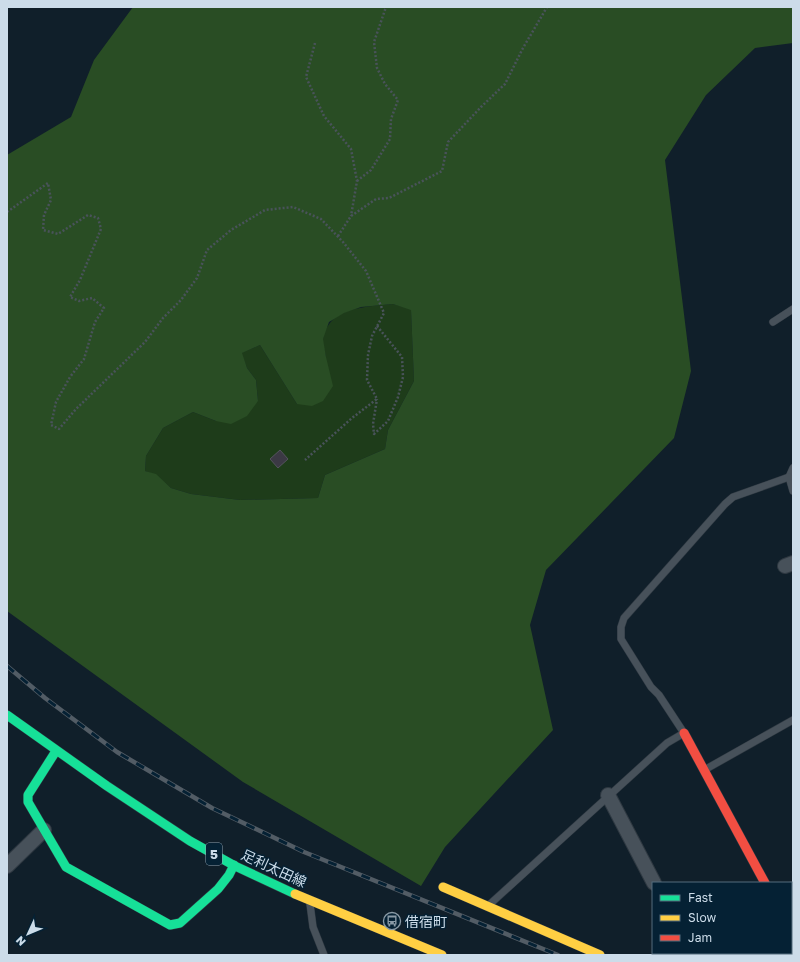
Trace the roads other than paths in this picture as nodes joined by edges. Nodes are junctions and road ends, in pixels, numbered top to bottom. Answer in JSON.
{"nodes":[{"id":1,"x":793,"y":309,"type":"edge"},
{"id":2,"x":773,"y":322,"type":"dead end"},
{"id":3,"x":793,"y":468,"type":"edge"},
{"id":4,"x":788,"y":477,"type":"junction"},
{"id":5,"x":793,"y":491,"type":"edge"},
{"id":6,"x":7,"y":715,"type":"edge"},
{"id":7,"x":793,"y":720,"type":"edge"},
{"id":8,"x":684,"y":733,"type":"junction"},
{"id":9,"x":56,"y":751,"type":"junction"},
{"id":10,"x":704,"y":770,"type":"junction"},
{"id":11,"x":608,"y":796,"type":"junction"},
{"id":12,"x":44,"y":830,"type":"junction"},
{"id":13,"x":234,"y":865,"type":"junction"},
{"id":14,"x":7,"y":866,"type":"edge"},
{"id":15,"x":653,"y":882,"type":"edge"},
{"id":16,"x":764,"y":882,"type":"edge"},
{"id":17,"x":443,"y":887,"type":"dead end"},
{"id":18,"x":310,"y":900,"type":"junction"},
{"id":19,"x":487,"y":907,"type":"junction"},
{"id":20,"x":324,"y":955,"type":"edge"},
{"id":21,"x":442,"y":955,"type":"edge"},
{"id":22,"x":600,"y":955,"type":"edge"}],
"edges":[{"from":1,"to":2,"type":"lane"},
{"from":3,"to":4,"type":"lane"},
{"from":4,"to":5,"type":"lane"},
{"from":4,"to":8,"type":"lane"},
{"from":6,"to":9,"type":"street","name":"足利太田線","number":"5"},
{"from":7,"to":10,"type":"lane"},
{"from":8,"to":10,"type":"street"},
{"from":8,"to":11,"type":"lane"},
{"from":9,"to":12,"type":"street"},
{"from":9,"to":13,"type":"street","name":"足利太田線","number":"5"},
{"from":10,"to":16,"type":"street"},
{"from":11,"to":15,"type":"street"},
{"from":11,"to":19,"type":"lane"},
{"from":12,"to":13,"type":"street"},
{"from":12,"to":14,"type":"street"},
{"from":13,"to":18,"type":"street","name":"足利太田線","number":"5"},
{"from":17,"to":19,"type":"street"},
{"from":18,"to":20,"type":"lane"},
{"from":18,"to":21,"type":"street","name":"足利太田線","number":"5"},
{"from":19,"to":22,"type":"street"}]}
